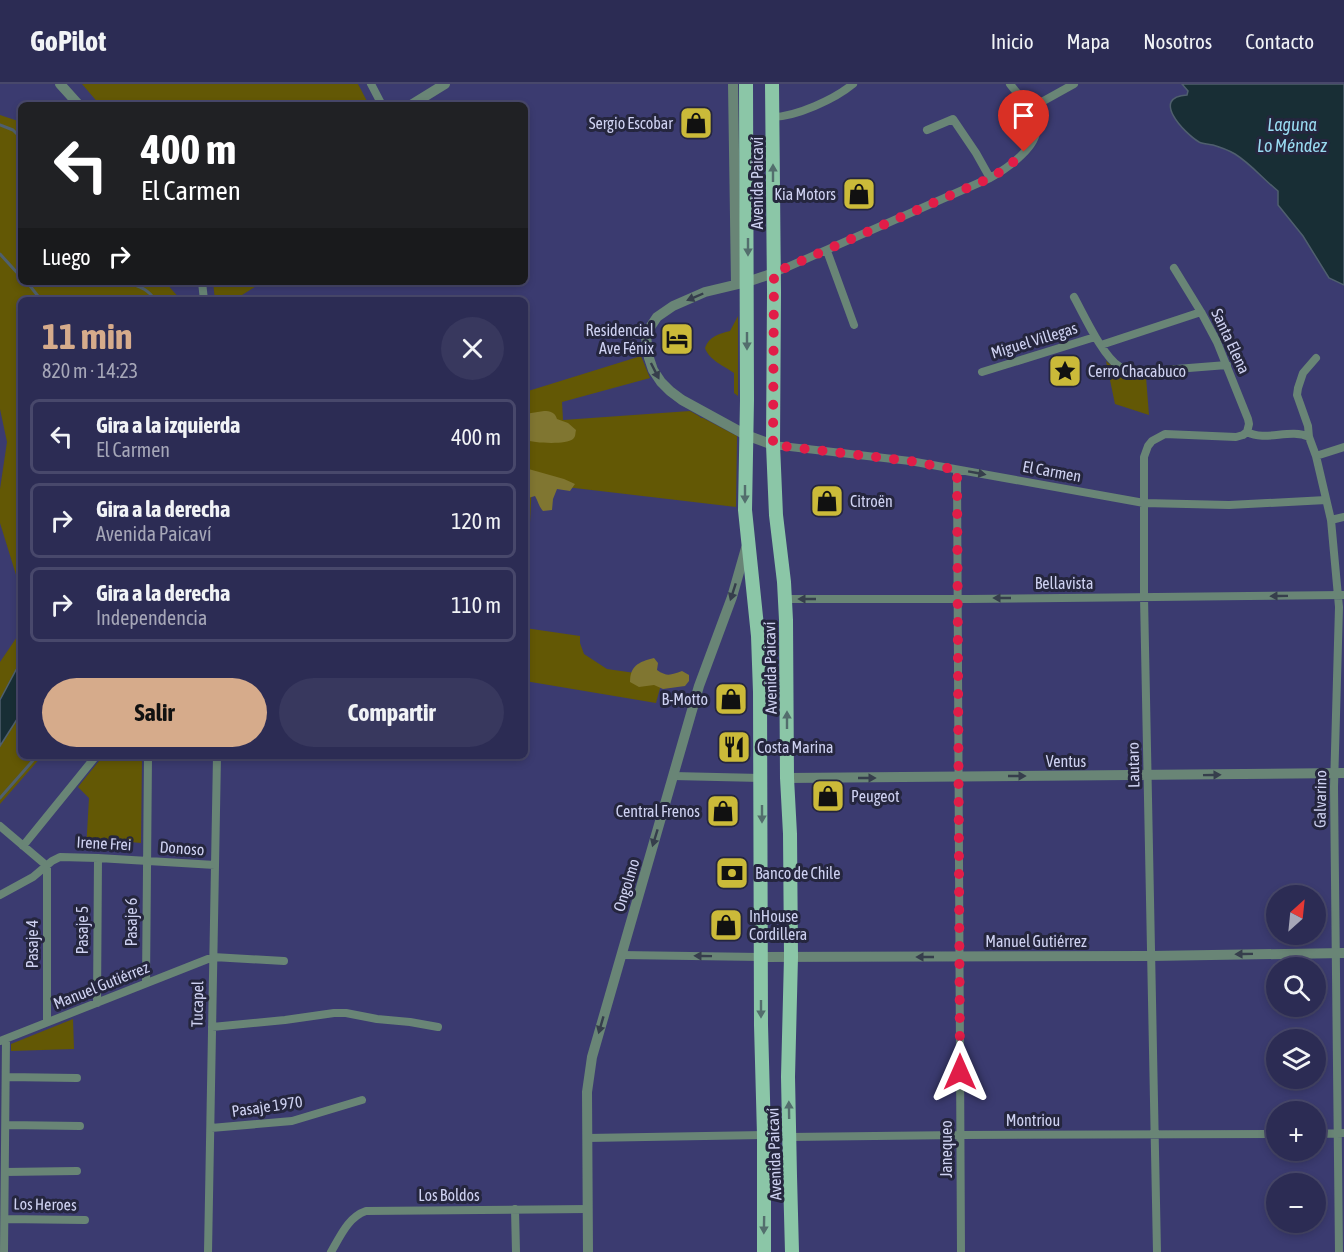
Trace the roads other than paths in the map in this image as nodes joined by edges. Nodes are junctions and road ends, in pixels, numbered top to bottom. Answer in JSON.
{"nodes":[{"id":1,"x":60,"y":84,"type":"edge"},
{"id":2,"x":371,"y":84,"type":"edge"},
{"id":3,"x":445,"y":84,"type":"edge"},
{"id":4,"x":733,"y":84,"type":"edge"},
{"id":5,"x":746,"y":84,"type":"edge"},
{"id":6,"x":772,"y":84,"type":"edge"},
{"id":7,"x":853,"y":84,"type":"edge"},
{"id":8,"x":1010,"y":84,"type":"edge"},
{"id":9,"x":1074,"y":84,"type":"edge"},
{"id":10,"x":76,"y":102,"type":"edge"},
{"id":11,"x":380,"y":102,"type":"edge"},
{"id":12,"x":416,"y":102,"type":"edge"},
{"id":13,"x":1029,"y":109,"type":"junction"},
{"id":14,"x":772,"y":117,"type":"junction"},
{"id":15,"x":927,"y":130,"type":"dead end"},
{"id":16,"x":990,"y":178,"type":"junction"},
{"id":17,"x":827,"y":251,"type":"junction"},
{"id":18,"x":1174,"y":268,"type":"dead end"},
{"id":19,"x":774,"y":273,"type":"junction"},
{"id":20,"x":742,"y":283,"type":"junction"},
{"id":21,"x":1074,"y":297,"type":"dead end"},
{"id":22,"x":1201,"y":312,"type":"junction"},
{"id":23,"x":854,"y":326,"type":"dead end"},
{"id":24,"x":1095,"y":337,"type":"junction"},
{"id":25,"x":1101,"y":345,"type":"junction"},
{"id":26,"x":1316,"y":358,"type":"dead end"},
{"id":27,"x":1227,"y":365,"type":"junction"},
{"id":28,"x":982,"y":372,"type":"dead end"},
{"id":29,"x":1247,"y":432,"type":"junction"},
{"id":30,"x":746,"y":435,"type":"junction"},
{"id":31,"x":1309,"y":437,"type":"junction"},
{"id":32,"x":773,"y":445,"type":"junction"},
{"id":33,"x":1344,"y":447,"type":"edge"},
{"id":34,"x":1316,"y":456,"type":"junction"},
{"id":35,"x":957,"y":470,"type":"junction"},
{"id":36,"x":1326,"y":500,"type":"junction"},
{"id":37,"x":1144,"y":503,"type":"junction"},
{"id":38,"x":1344,"y":517,"type":"edge"},
{"id":39,"x":1331,"y":520,"type":"junction"},
{"id":40,"x":748,"y":536,"type":"junction"},
{"id":41,"x":1341,"y":595,"type":"edge"},
{"id":42,"x":1144,"y":597,"type":"junction"},
{"id":43,"x":785,"y":599,"type":"junction"},
{"id":44,"x":958,"y":599,"type":"junction"},
{"id":45,"x":94,"y":759,"type":"edge"},
{"id":46,"x":148,"y":759,"type":"edge"},
{"id":47,"x":217,"y":759,"type":"edge"},
{"id":48,"x":1340,"y":773,"type":"edge"},
{"id":49,"x":1148,"y":775,"type":"junction"},
{"id":50,"x":673,"y":776,"type":"junction"},
{"id":51,"x":959,"y":777,"type":"junction"},
{"id":52,"x":762,"y":778,"type":"junction"},
{"id":53,"x":787,"y":778,"type":"junction"},
{"id":54,"x":0,"y":826,"type":"edge"},
{"id":55,"x":23,"y":846,"type":"junction"},
{"id":56,"x":98,"y":858,"type":"junction"},
{"id":57,"x":147,"y":860,"type":"junction"},
{"id":58,"x":215,"y":865,"type":"junction"},
{"id":59,"x":46,"y":866,"type":"junction"},
{"id":60,"x":0,"y":895,"type":"edge"},
{"id":61,"x":1340,"y":953,"type":"edge"},
{"id":62,"x":621,"y":954,"type":"junction"},
{"id":63,"x":960,"y":956,"type":"junction"},
{"id":64,"x":1151,"y":956,"type":"junction"},
{"id":65,"x":213,"y":957,"type":"junction"},
{"id":66,"x":761,"y":957,"type":"junction"},
{"id":67,"x":791,"y":957,"type":"junction"},
{"id":68,"x":284,"y":961,"type":"dead end"},
{"id":69,"x":146,"y":983,"type":"junction"},
{"id":70,"x":97,"y":1003,"type":"junction"},
{"id":71,"x":47,"y":1022,"type":"junction"},
{"id":72,"x":212,"y":1027,"type":"junction"},
{"id":73,"x":438,"y":1027,"type":"dead end"},
{"id":74,"x":3,"y":1040,"type":"edge"},
{"id":75,"x":6,"y":1077,"type":"junction"},
{"id":76,"x":76,"y":1078,"type":"dead end"},
{"id":77,"x":362,"y":1100,"type":"dead end"},
{"id":78,"x":6,"y":1125,"type":"junction"},
{"id":79,"x":80,"y":1126,"type":"dead end"},
{"id":80,"x":211,"y":1128,"type":"junction"},
{"id":81,"x":1341,"y":1133,"type":"edge"},
{"id":82,"x":1155,"y":1134,"type":"junction"},
{"id":83,"x":1266,"y":1134,"type":"edge"},
{"id":84,"x":1326,"y":1134,"type":"edge"},
{"id":85,"x":960,"y":1135,"type":"junction"},
{"id":86,"x":764,"y":1136,"type":"junction"},
{"id":87,"x":789,"y":1137,"type":"junction"},
{"id":88,"x":587,"y":1138,"type":"junction"},
{"id":89,"x":77,"y":1171,"type":"dead end"},
{"id":90,"x":5,"y":1172,"type":"junction"},
{"id":91,"x":515,"y":1209,"type":"junction"},
{"id":92,"x":588,"y":1209,"type":"junction"},
{"id":93,"x":5,"y":1219,"type":"junction"},
{"id":94,"x":85,"y":1220,"type":"dead end"},
{"id":95,"x":4,"y":1252,"type":"edge"},
{"id":96,"x":208,"y":1252,"type":"edge"},
{"id":97,"x":331,"y":1252,"type":"edge"},
{"id":98,"x":516,"y":1252,"type":"edge"},
{"id":99,"x":588,"y":1252,"type":"edge"},
{"id":100,"x":764,"y":1252,"type":"edge"},
{"id":101,"x":792,"y":1252,"type":"edge"},
{"id":102,"x":961,"y":1252,"type":"edge"},
{"id":103,"x":1157,"y":1252,"type":"edge"},
{"id":104,"x":1339,"y":1252,"type":"edge"}],
"edges":[{"from":1,"to":10,"type":"street"},
{"from":2,"to":11,"type":"street"},
{"from":3,"to":12,"type":"street"},
{"from":4,"to":20,"type":"street","name":"Avenida Paicaví"},
{"from":5,"to":20,"type":"main road","name":"Avenida Paicaví","one_way":true},
{"from":6,"to":14,"type":"main road","name":"Avenida Paicaví"},
{"from":7,"to":14,"type":"street"},
{"from":8,"to":13,"type":"street"},
{"from":9,"to":13,"type":"street"},
{"from":13,"to":16,"type":"street"},
{"from":19,"to":14,"type":"main road","name":"Avenida Paicaví","one_way":true},
{"from":15,"to":16,"type":"street"},
{"from":16,"to":17,"type":"street"},
{"from":17,"to":19,"type":"street"},
{"from":17,"to":23,"type":"street"},
{"from":18,"to":22,"type":"street","name":"Santa Elena"},
{"from":19,"to":20,"type":"street"},
{"from":19,"to":32,"type":"main road","name":"Avenida Paicaví"},
{"from":20,"to":30,"type":"main road","name":"Avenida Paicaví","one_way":true},
{"from":20,"to":30,"type":"street","one_way":true},
{"from":21,"to":24,"type":"street"},
{"from":22,"to":25,"type":"street","name":"Miguel Villegas"},
{"from":22,"to":27,"type":"street","name":"Santa Elena"},
{"from":24,"to":25,"type":"street"},
{"from":24,"to":28,"type":"street","name":"Miguel Villegas"},
{"from":25,"to":27,"type":"street"},
{"from":26,"to":31,"type":"street","name":"Galvarino"},
{"from":27,"to":29,"type":"street","name":"Santa Elena"},
{"from":29,"to":31,"type":"street","name":"Lautaro"},
{"from":29,"to":37,"type":"street","name":"Lautaro"},
{"from":30,"to":32,"type":"street"},
{"from":30,"to":40,"type":"main road","name":"Avenida Paicaví","one_way":true},
{"from":31,"to":34,"type":"street","name":"Galvarino"},
{"from":32,"to":35,"type":"street","name":"El Carmen"},
{"from":32,"to":43,"type":"main road","name":"Avenida Paicaví"},
{"from":33,"to":34,"type":"street"},
{"from":34,"to":36,"type":"street","name":"Galvarino"},
{"from":35,"to":37,"type":"street","name":"El Carmen","one_way":true},
{"from":35,"to":44,"type":"street","name":"Janequeo"},
{"from":36,"to":37,"type":"street","name":"El Carmen"},
{"from":36,"to":39,"type":"street","name":"Galvarino"},
{"from":37,"to":42,"type":"street","name":"Lautaro"},
{"from":38,"to":39,"type":"street"},
{"from":39,"to":41,"type":"street","name":"Galvarino"},
{"from":40,"to":50,"type":"street","name":"Ongolmo","one_way":true},
{"from":40,"to":52,"type":"main road","name":"Avenida Paicaví"},
{"from":41,"to":42,"type":"street","name":"Bellavista","one_way":true},
{"from":41,"to":48,"type":"street","name":"Galvarino"},
{"from":42,"to":44,"type":"street","name":"Bellavista","one_way":true},
{"from":42,"to":49,"type":"street","name":"Lautaro"},
{"from":44,"to":43,"type":"street","name":"Bellavista","one_way":true},
{"from":53,"to":43,"type":"main road","name":"Avenida Paicaví","one_way":true},
{"from":44,"to":51,"type":"street","name":"Janequeo"},
{"from":45,"to":55,"type":"street"},
{"from":46,"to":57,"type":"street","name":"Pasaje 6"},
{"from":47,"to":58,"type":"street","name":"Tucapel"},
{"from":49,"to":48,"type":"street","name":"Ventus","one_way":true},
{"from":48,"to":61,"type":"street","name":"Galvarino"},
{"from":51,"to":49,"type":"street","name":"Ventus","one_way":true},
{"from":49,"to":64,"type":"street","name":"Lautaro"},
{"from":50,"to":52,"type":"street"},
{"from":50,"to":62,"type":"street","name":"Ongolmo","one_way":true},
{"from":53,"to":51,"type":"street","name":"Ventus","one_way":true},
{"from":51,"to":63,"type":"street","name":"Janequeo"},
{"from":52,"to":66,"type":"main road","name":"Avenida Paicaví","one_way":true},
{"from":53,"to":67,"type":"main road","name":"Avenida Paicaví"},
{"from":54,"to":55,"type":"street"},
{"from":55,"to":59,"type":"street"},
{"from":56,"to":57,"type":"street","name":"Irene Frei"},
{"from":56,"to":59,"type":"street","name":"Irene Frei"},
{"from":56,"to":70,"type":"street","name":"Pasaje 5"},
{"from":57,"to":58,"type":"street","name":"Donoso"},
{"from":57,"to":69,"type":"street","name":"Pasaje 6"},
{"from":58,"to":65,"type":"street","name":"Tucapel"},
{"from":59,"to":60,"type":"street","name":"Irene Frei"},
{"from":59,"to":71,"type":"street","name":"Pasaje 4"},
{"from":61,"to":64,"type":"street","name":"Manuel Gutiérrez","one_way":true},
{"from":61,"to":81,"type":"street","name":"Galvarino"},
{"from":66,"to":62,"type":"street","name":"Manuel Gutiérrez","one_way":true},
{"from":62,"to":88,"type":"street","name":"Ongolmo","one_way":true},
{"from":63,"to":64,"type":"street","name":"Manuel Gutiérrez"},
{"from":63,"to":67,"type":"street","name":"Manuel Gutiérrez","one_way":true},
{"from":63,"to":85,"type":"street","name":"Janequeo"},
{"from":64,"to":82,"type":"street","name":"Lautaro"},
{"from":65,"to":68,"type":"street"},
{"from":65,"to":69,"type":"street","name":"Manuel Gutiérrez"},
{"from":65,"to":72,"type":"street","name":"Tucapel"},
{"from":66,"to":67,"type":"street","name":"Manuel Gutiérrez"},
{"from":66,"to":86,"type":"main road","name":"Avenida Paicaví","one_way":true},
{"from":87,"to":67,"type":"main road","name":"Avenida Paicaví","one_way":true},
{"from":69,"to":70,"type":"street","name":"Manuel Gutiérrez"},
{"from":70,"to":71,"type":"street","name":"Manuel Gutiérrez"},
{"from":71,"to":74,"type":"street","name":"Manuel Gutiérrez"},
{"from":72,"to":73,"type":"street"},
{"from":72,"to":80,"type":"street","name":"Tucapel"},
{"from":74,"to":75,"type":"street"},
{"from":75,"to":76,"type":"street"},
{"from":75,"to":78,"type":"street"},
{"from":77,"to":80,"type":"street","name":"Pasaje 1970"},
{"from":78,"to":79,"type":"street"},
{"from":78,"to":90,"type":"street"},
{"from":80,"to":96,"type":"street","name":"Tucapel"},
{"from":81,"to":84,"type":"street"},
{"from":81,"to":104,"type":"street","name":"Galvarino"},
{"from":82,"to":83,"type":"street","name":"Montriou"},
{"from":82,"to":85,"type":"street","name":"Montriou"},
{"from":82,"to":103,"type":"street","name":"Lautaro"},
{"from":85,"to":87,"type":"street","name":"Montriou"},
{"from":85,"to":102,"type":"street","name":"Janequeo"},
{"from":86,"to":88,"type":"street"},
{"from":86,"to":100,"type":"main road","name":"Avenida Paicaví","one_way":true},
{"from":87,"to":101,"type":"main road","name":"Avenida Paicaví"},
{"from":88,"to":92,"type":"street","name":"Ongolmo"},
{"from":89,"to":90,"type":"street"},
{"from":90,"to":93,"type":"street"},
{"from":91,"to":92,"type":"street","name":"Los Boldos"},
{"from":91,"to":97,"type":"street","name":"Los Boldos"},
{"from":91,"to":98,"type":"street"},
{"from":92,"to":99,"type":"street","name":"Ongolmo"},
{"from":93,"to":94,"type":"street","name":"Los Heroes"},
{"from":93,"to":95,"type":"street"}]}
